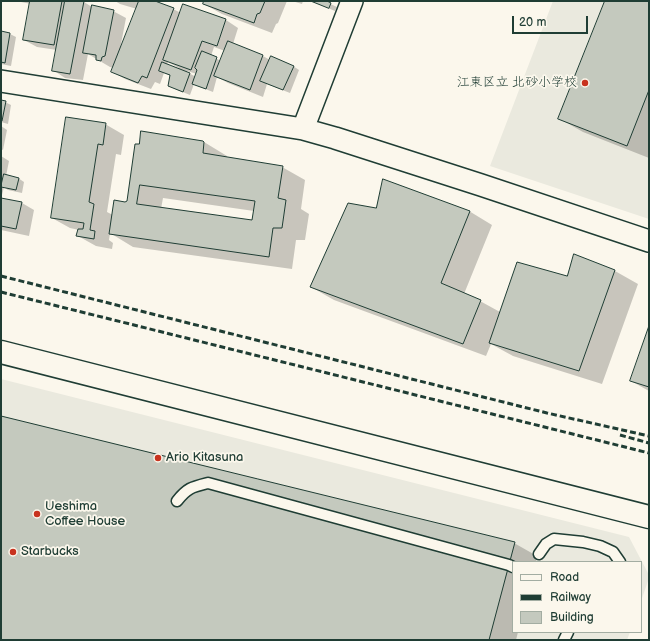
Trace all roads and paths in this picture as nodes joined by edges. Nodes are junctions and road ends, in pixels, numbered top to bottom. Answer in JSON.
{"nodes":[{"id":1,"x":352,"y":1,"type":"edge"},
{"id":2,"x":1,"y":82,"type":"edge"},
{"id":3,"x":303,"y":129,"type":"junction"},
{"id":4,"x":649,"y":241,"type":"edge"},
{"id":5,"x":1,"y":352,"type":"edge"},
{"id":6,"x":177,"y":501,"type":"dead end"},
{"id":7,"x":649,"y":516,"type":"edge"},
{"id":8,"x":539,"y":554,"type":"dead end"},
{"id":9,"x":619,"y":561,"type":"edge"},
{"id":10,"x":511,"y":566,"type":"edge"}],
"edges":[{"from":1,"to":3,"type":"street"},
{"from":2,"to":3,"type":"street"},
{"from":3,"to":4,"type":"street"},
{"from":5,"to":7,"type":"street"},
{"from":6,"to":10,"type":"lane"},
{"from":8,"to":9,"type":"lane"}]}
